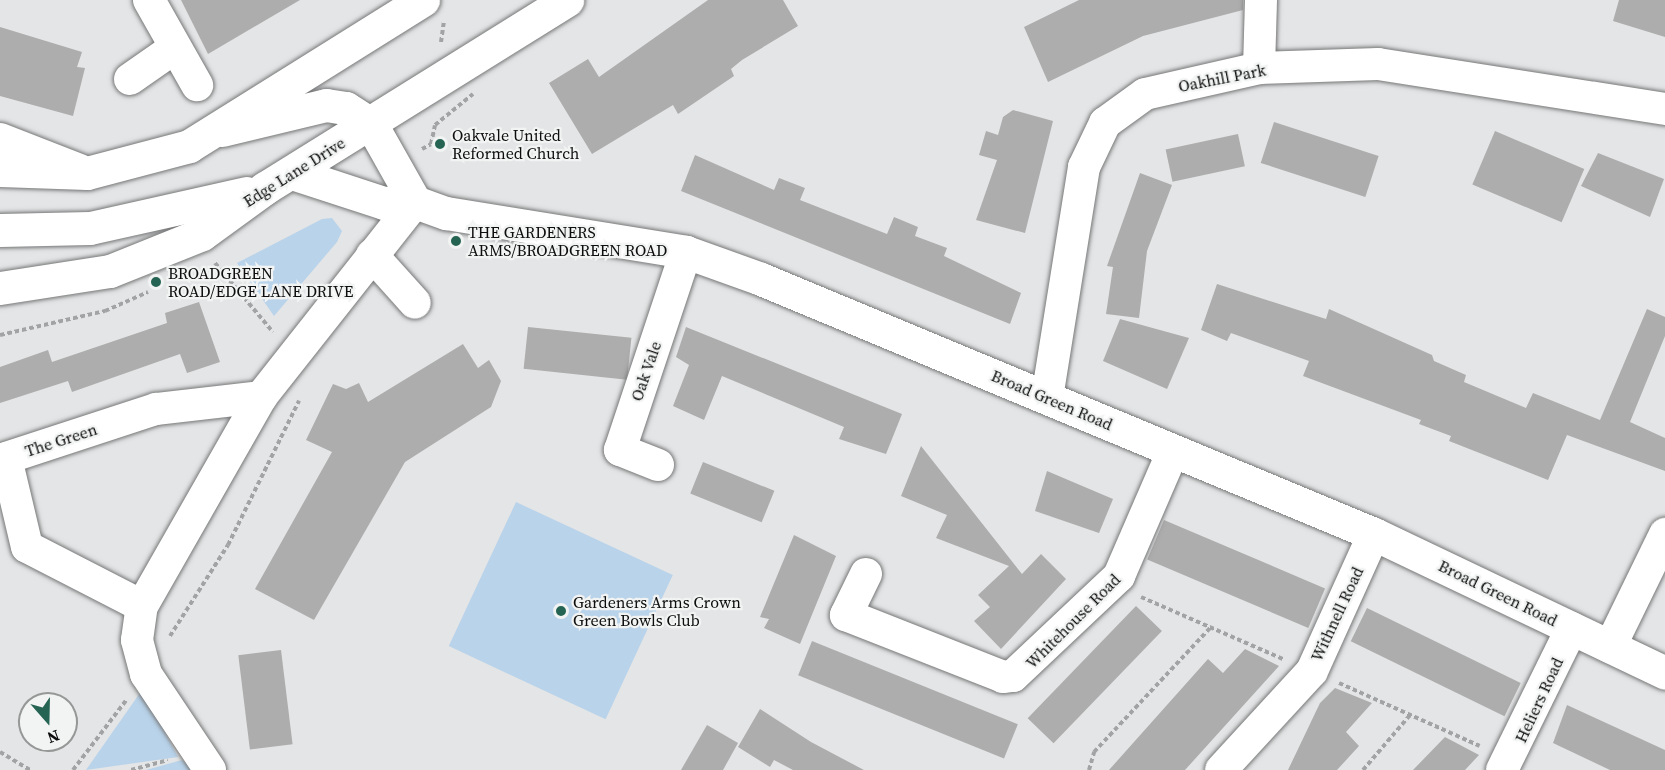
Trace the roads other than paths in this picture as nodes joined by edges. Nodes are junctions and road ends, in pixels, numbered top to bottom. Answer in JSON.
{"nodes":[{"id":1,"x":149,"y":0,"type":"edge"},
{"id":2,"x":423,"y":0,"type":"edge"},
{"id":3,"x":567,"y":0,"type":"edge"},
{"id":4,"x":1261,"y":0,"type":"edge"},
{"id":5,"x":173,"y":49,"type":"junction"},
{"id":6,"x":1259,"y":68,"type":"junction"},
{"id":7,"x":130,"y":79,"type":"dead end"},
{"id":8,"x":197,"y":85,"type":"dead end"},
{"id":9,"x":1665,"y":109,"type":"edge"},
{"id":10,"x":371,"y":124,"type":"junction"},
{"id":11,"x":222,"y":130,"type":"junction"},
{"id":12,"x":0,"y":140,"type":"edge"},
{"id":13,"x":0,"y":170,"type":"edge"},
{"id":14,"x":87,"y":173,"type":"junction"},
{"id":15,"x":278,"y":180,"type":"junction"},
{"id":16,"x":415,"y":202,"type":"junction"},
{"id":17,"x":0,"y":230,"type":"edge"},
{"id":18,"x":686,"y":252,"type":"junction"},
{"id":19,"x":372,"y":255,"type":"junction"},
{"id":20,"x":0,"y":288,"type":"edge"},
{"id":21,"x":416,"y":303,"type":"dead end"},
{"id":22,"x":261,"y":396,"type":"junction"},
{"id":23,"x":1047,"y":398,"type":"junction"},
{"id":24,"x":1173,"y":451,"type":"junction"},
{"id":25,"x":658,"y":465,"type":"dead end"},
{"id":26,"x":1374,"y":534,"type":"junction"},
{"id":27,"x":1665,"y":534,"type":"edge"},
{"id":28,"x":867,"y":574,"type":"dead end"},
{"id":29,"x":142,"y":606,"type":"junction"},
{"id":30,"x":1572,"y":628,"type":"junction"},
{"id":31,"x":1610,"y":647,"type":"junction"},
{"id":32,"x":1665,"y":673,"type":"edge"},
{"id":33,"x":202,"y":761,"type":"edge"},
{"id":34,"x":1507,"y":765,"type":"edge"},
{"id":35,"x":1221,"y":770,"type":"edge"}],
"edges":[{"from":1,"to":5,"type":"street"},
{"from":2,"to":11,"type":"main road"},
{"from":3,"to":10,"type":"main road","name":"Edge Lane Drive"},
{"from":4,"to":6,"type":"street"},
{"from":5,"to":7,"type":"street"},
{"from":5,"to":8,"type":"street"},
{"from":6,"to":9,"type":"street","name":"Oakhill Park"},
{"from":6,"to":23,"type":"street","name":"Oakhill Park"},
{"from":10,"to":11,"type":"main road"},
{"from":10,"to":15,"type":"main road","name":"Edge Lane Drive"},
{"from":10,"to":16,"type":"main road"},
{"from":11,"to":14,"type":"main road"},
{"from":12,"to":14,"type":"street"},
{"from":13,"to":14,"type":"main road"},
{"from":15,"to":16,"type":"main road","name":"Broad Green Road"},
{"from":15,"to":17,"type":"main road"},
{"from":15,"to":20,"type":"main road","name":"Edge Lane Drive"},
{"from":16,"to":18,"type":"main road","name":"Broad Green Road"},
{"from":16,"to":19,"type":"street"},
{"from":18,"to":23,"type":"main road","name":"Broad Green Road"},
{"from":18,"to":25,"type":"street","name":"Oak Vale"},
{"from":19,"to":21,"type":"street"},
{"from":19,"to":22,"type":"street"},
{"from":22,"to":29,"type":"street"},
{"from":22,"to":29,"type":"street","name":"The Green"},
{"from":23,"to":24,"type":"main road","name":"Broad Green Road"},
{"from":24,"to":26,"type":"main road","name":"Broad Green Road"},
{"from":24,"to":28,"type":"street","name":"Whitehouse Road"},
{"from":26,"to":30,"type":"main road","name":"Broad Green Road"},
{"from":26,"to":35,"type":"street","name":"Withnell Road"},
{"from":27,"to":31,"type":"street"},
{"from":29,"to":33,"type":"street"},
{"from":30,"to":31,"type":"main road","name":"Broad Green Road"},
{"from":30,"to":34,"type":"street","name":"Heliers Road"},
{"from":31,"to":32,"type":"main road","name":"Broad Green Road"}]}
